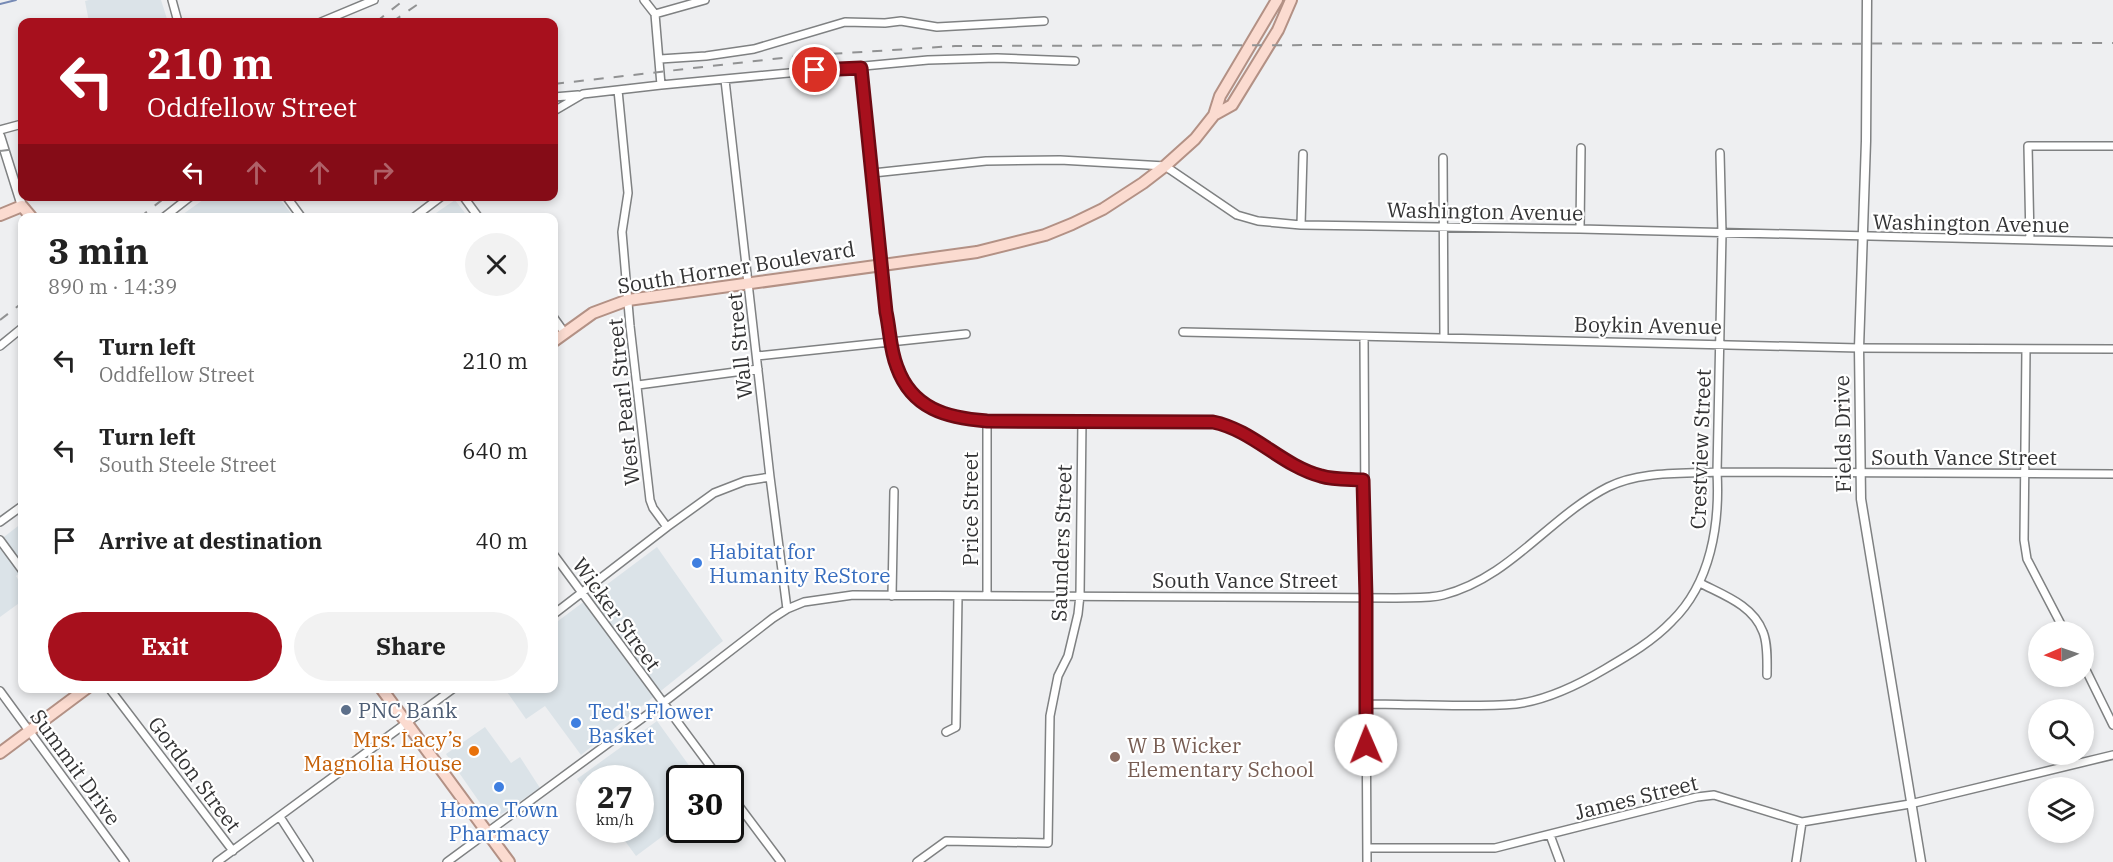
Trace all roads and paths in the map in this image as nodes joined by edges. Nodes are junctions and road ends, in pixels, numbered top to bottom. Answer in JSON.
{"nodes":[{"id":1,"x":172,"y":0,"type":"edge"},
{"id":2,"x":372,"y":0,"type":"edge"},
{"id":3,"x":644,"y":0,"type":"edge"},
{"id":4,"x":705,"y":0,"type":"edge"},
{"id":5,"x":1278,"y":0,"type":"edge"},
{"id":6,"x":1291,"y":0,"type":"edge"},
{"id":7,"x":1867,"y":0,"type":"edge"},
{"id":8,"x":655,"y":14,"type":"junction"},
{"id":9,"x":177,"y":18,"type":"edge"},
{"id":10,"x":330,"y":18,"type":"edge"},
{"id":11,"x":1044,"y":21,"type":"dead end"},
{"id":12,"x":660,"y":59,"type":"junction"},
{"id":13,"x":1075,"y":61,"type":"dead end"},
{"id":14,"x":861,"y":68,"type":"junction"},
{"id":15,"x":725,"y":80,"type":"junction"},
{"id":16,"x":661,"y":85,"type":"junction"},
{"id":17,"x":618,"y":90,"type":"junction"},
{"id":18,"x":583,"y":94,"type":"junction"},
{"id":19,"x":558,"y":97,"type":"edge"},
{"id":20,"x":558,"y":109,"type":"edge"},
{"id":21,"x":1214,"y":115,"type":"junction"},
{"id":22,"x":18,"y":125,"type":"edge"},
{"id":23,"x":0,"y":130,"type":"edge"},
{"id":24,"x":0,"y":136,"type":"edge"},
{"id":25,"x":2113,"y":146,"type":"edge"},
{"id":26,"x":1581,"y":148,"type":"dead end"},
{"id":27,"x":1720,"y":153,"type":"dead end"},
{"id":28,"x":1303,"y":154,"type":"dead end"},
{"id":29,"x":1443,"y":158,"type":"dead end"},
{"id":30,"x":1165,"y":166,"type":"junction"},
{"id":31,"x":873,"y":173,"type":"junction"},
{"id":32,"x":18,"y":193,"type":"edge"},
{"id":33,"x":20,"y":201,"type":"edge"},
{"id":34,"x":185,"y":201,"type":"edge"},
{"id":35,"x":435,"y":201,"type":"edge"},
{"id":36,"x":22,"y":206,"type":"junction"},
{"id":37,"x":28,"y":213,"type":"edge"},
{"id":38,"x":169,"y":213,"type":"edge"},
{"id":39,"x":419,"y":213,"type":"edge"},
{"id":40,"x":0,"y":215,"type":"edge"},
{"id":41,"x":1301,"y":225,"type":"junction"},
{"id":42,"x":1443,"y":228,"type":"junction"},
{"id":43,"x":1581,"y":229,"type":"junction"},
{"id":44,"x":1722,"y":233,"type":"junction"},
{"id":45,"x":1862,"y":237,"type":"junction"},
{"id":46,"x":2030,"y":240,"type":"junction"},
{"id":47,"x":2113,"y":242,"type":"edge"},
{"id":48,"x":882,"y":265,"type":"junction"},
{"id":49,"x":748,"y":283,"type":"junction"},
{"id":50,"x":628,"y":300,"type":"junction"},
{"id":51,"x":558,"y":324,"type":"edge"},
{"id":52,"x":18,"y":331,"type":"edge"},
{"id":53,"x":564,"y":332,"type":"junction"},
{"id":54,"x":1183,"y":332,"type":"dead end"},
{"id":55,"x":966,"y":334,"type":"dead end"},
{"id":56,"x":558,"y":337,"type":"edge"},
{"id":57,"x":1364,"y":337,"type":"junction"},
{"id":58,"x":1444,"y":338,"type":"junction"},
{"id":59,"x":892,"y":342,"type":"junction"},
{"id":60,"x":1720,"y":343,"type":"junction"},
{"id":61,"x":0,"y":346,"type":"edge"},
{"id":62,"x":1859,"y":348,"type":"junction"},
{"id":63,"x":2026,"y":349,"type":"junction"},
{"id":64,"x":2113,"y":349,"type":"edge"},
{"id":65,"x":756,"y":356,"type":"junction"},
{"id":66,"x":758,"y":369,"type":"junction"},
{"id":67,"x":638,"y":385,"type":"junction"},
{"id":68,"x":1082,"y":420,"type":"junction"},
{"id":69,"x":987,"y":421,"type":"junction"},
{"id":70,"x":1717,"y":472,"type":"junction"},
{"id":71,"x":2024,"y":473,"type":"junction"},
{"id":72,"x":1860,"y":474,"type":"junction"},
{"id":73,"x":2113,"y":474,"type":"edge"},
{"id":74,"x":770,"y":477,"type":"junction"},
{"id":75,"x":1363,"y":480,"type":"junction"},
{"id":76,"x":894,"y":491,"type":"dead end"},
{"id":77,"x":18,"y":509,"type":"edge"},
{"id":78,"x":0,"y":522,"type":"edge"},
{"id":79,"x":667,"y":527,"type":"junction"},
{"id":80,"x":0,"y":540,"type":"edge"},
{"id":81,"x":558,"y":560,"type":"edge"},
{"id":82,"x":18,"y":565,"type":"edge"},
{"id":83,"x":1700,"y":583,"type":"junction"},
{"id":84,"x":582,"y":593,"type":"junction"},
{"id":85,"x":892,"y":596,"type":"junction"},
{"id":86,"x":958,"y":596,"type":"junction"},
{"id":87,"x":1080,"y":596,"type":"junction"},
{"id":88,"x":987,"y":597,"type":"junction"},
{"id":89,"x":1366,"y":597,"type":"junction"},
{"id":90,"x":787,"y":609,"type":"junction"},
{"id":91,"x":558,"y":611,"type":"edge"},
{"id":92,"x":2059,"y":621,"type":"edge"},
{"id":93,"x":1767,"y":675,"type":"dead end"},
{"id":94,"x":2094,"y":686,"type":"edge"},
{"id":95,"x":0,"y":691,"type":"edge"},
{"id":96,"x":80,"y":693,"type":"edge"},
{"id":97,"x":113,"y":693,"type":"edge"},
{"id":98,"x":385,"y":693,"type":"edge"},
{"id":99,"x":447,"y":693,"type":"edge"},
{"id":100,"x":663,"y":703,"type":"junction"},
{"id":101,"x":1365,"y":704,"type":"junction"},
{"id":102,"x":407,"y":723,"type":"junction"},
{"id":103,"x":2113,"y":725,"type":"edge"},
{"id":104,"x":29,"y":731,"type":"junction"},
{"id":105,"x":946,"y":732,"type":"dead end"},
{"id":106,"x":0,"y":753,"type":"edge"},
{"id":107,"x":2113,"y":755,"type":"edge"},
{"id":108,"x":709,"y":765,"type":"edge"},
{"id":109,"x":1910,"y":804,"type":"junction"},
{"id":110,"x":744,"y":813,"type":"edge"},
{"id":111,"x":280,"y":817,"type":"junction"},
{"id":112,"x":1802,"y":822,"type":"junction"},
{"id":113,"x":488,"y":832,"type":"junction"},
{"id":114,"x":1550,"y":835,"type":"junction"},
{"id":115,"x":1367,"y":848,"type":"junction"},
{"id":116,"x":232,"y":851,"type":"junction"},
{"id":117,"x":125,"y":862,"type":"edge"},
{"id":118,"x":217,"y":862,"type":"edge"},
{"id":119,"x":309,"y":862,"type":"edge"},
{"id":120,"x":447,"y":862,"type":"edge"},
{"id":121,"x":509,"y":862,"type":"edge"},
{"id":122,"x":781,"y":862,"type":"edge"},
{"id":123,"x":917,"y":862,"type":"edge"},
{"id":124,"x":1366,"y":862,"type":"edge"},
{"id":125,"x":1560,"y":862,"type":"edge"},
{"id":126,"x":1796,"y":862,"type":"edge"},
{"id":127,"x":1921,"y":862,"type":"edge"}],
"edges":[{"from":1,"to":9,"type":"street"},
{"from":2,"to":10,"type":"street"},
{"from":3,"to":8,"type":"street"},
{"from":4,"to":8,"type":"street"},
{"from":5,"to":21,"type":"main road","name":"South Horner Boulevard"},
{"from":6,"to":21,"type":"main road","name":"South Horner Boulevard"},
{"from":7,"to":45,"type":"street","name":"Fields Drive"},
{"from":8,"to":12,"type":"street"},
{"from":11,"to":12,"type":"street"},
{"from":12,"to":16,"type":"street"},
{"from":13,"to":14,"type":"street"},
{"from":14,"to":15,"type":"street"},
{"from":14,"to":31,"type":"street"},
{"from":15,"to":16,"type":"street"},
{"from":15,"to":49,"type":"street","name":"Wall Street"},
{"from":16,"to":17,"type":"street"},
{"from":17,"to":18,"type":"street"},
{"from":17,"to":50,"type":"street","name":"West Pearl Street"},
{"from":18,"to":19,"type":"street"},
{"from":18,"to":20,"type":"street"},
{"from":21,"to":30,"type":"main road","name":"South Horner Boulevard"},
{"from":22,"to":23,"type":"street"},
{"from":24,"to":32,"type":"street"},
{"from":25,"to":46,"type":"street"},
{"from":26,"to":43,"type":"street"},
{"from":27,"to":44,"type":"street","name":"Crestview Street"},
{"from":28,"to":41,"type":"street"},
{"from":29,"to":42,"type":"street"},
{"from":30,"to":31,"type":"street"},
{"from":30,"to":41,"type":"street","name":"Washington Avenue"},
{"from":30,"to":48,"type":"main road","name":"South Horner Boulevard"},
{"from":31,"to":48,"type":"street"},
{"from":33,"to":36,"type":"street"},
{"from":34,"to":38,"type":"street"},
{"from":35,"to":39,"type":"street"},
{"from":36,"to":37,"type":"main road"},
{"from":36,"to":40,"type":"main road"},
{"from":41,"to":42,"type":"street","name":"Washington Avenue"},
{"from":42,"to":43,"type":"street","name":"Washington Avenue"},
{"from":42,"to":58,"type":"street"},
{"from":43,"to":44,"type":"street","name":"Washington Avenue"},
{"from":44,"to":45,"type":"street","name":"Washington Avenue"},
{"from":44,"to":60,"type":"street","name":"Crestview Street"},
{"from":45,"to":46,"type":"street","name":"Washington Avenue"},
{"from":45,"to":62,"type":"street","name":"Fields Drive"},
{"from":46,"to":47,"type":"street","name":"Washington Avenue"},
{"from":48,"to":49,"type":"main road","name":"South Horner Boulevard"},
{"from":48,"to":59,"type":"street"},
{"from":49,"to":50,"type":"main road","name":"South Horner Boulevard"},
{"from":49,"to":65,"type":"street","name":"Wall Street"},
{"from":50,"to":53,"type":"main road","name":"South Horner Boulevard"},
{"from":50,"to":67,"type":"street","name":"West Pearl Street"},
{"from":51,"to":53,"type":"street"},
{"from":52,"to":61,"type":"street"},
{"from":53,"to":56,"type":"main road","name":"South Horner Boulevard"},
{"from":54,"to":57,"type":"street","name":"Boykin Avenue"},
{"from":55,"to":59,"type":"street"},
{"from":57,"to":58,"type":"street","name":"Boykin Avenue"},
{"from":57,"to":75,"type":"street"},
{"from":58,"to":60,"type":"street","name":"Boykin Avenue"},
{"from":59,"to":65,"type":"street"},
{"from":59,"to":69,"type":"street"},
{"from":60,"to":62,"type":"street","name":"Boykin Avenue"},
{"from":60,"to":70,"type":"street","name":"Crestview Street"},
{"from":62,"to":63,"type":"street","name":"Boykin Avenue"},
{"from":62,"to":72,"type":"street","name":"Fields Drive"},
{"from":63,"to":64,"type":"street","name":"Boykin Avenue"},
{"from":63,"to":71,"type":"street"},
{"from":65,"to":66,"type":"street","name":"Wall Street"},
{"from":66,"to":67,"type":"street"},
{"from":66,"to":74,"type":"street","name":"Wall Street"},
{"from":67,"to":79,"type":"street","name":"West Pearl Street"},
{"from":68,"to":69,"type":"street"},
{"from":68,"to":75,"type":"street"},
{"from":68,"to":87,"type":"street","name":"Saunders Street"},
{"from":69,"to":88,"type":"street","name":"Price Street"},
{"from":70,"to":72,"type":"street","name":"South Vance Street"},
{"from":70,"to":83,"type":"street","name":"Crestview Street"},
{"from":70,"to":89,"type":"street","name":"South Vance Street"},
{"from":71,"to":72,"type":"street","name":"South Vance Street"},
{"from":71,"to":73,"type":"street","name":"South Vance Street"},
{"from":71,"to":92,"type":"street"},
{"from":72,"to":109,"type":"street","name":"Fields Drive"},
{"from":74,"to":79,"type":"street"},
{"from":74,"to":90,"type":"street","name":"Wall Street"},
{"from":75,"to":89,"type":"street"},
{"from":76,"to":85,"type":"street"},
{"from":77,"to":78,"type":"street"},
{"from":79,"to":84,"type":"street"},
{"from":80,"to":82,"type":"street"},
{"from":81,"to":84,"type":"street","name":"Wicker Street"},
{"from":83,"to":93,"type":"street"},
{"from":83,"to":101,"type":"street","name":"Crestview Street"},
{"from":84,"to":91,"type":"street"},
{"from":84,"to":100,"type":"street","name":"Wicker Street"},
{"from":85,"to":86,"type":"street","name":"South Vance Street"},
{"from":85,"to":90,"type":"street","name":"South Vance Street"},
{"from":86,"to":88,"type":"street","name":"South Vance Street"},
{"from":86,"to":105,"type":"street","name":"Price Street"},
{"from":87,"to":88,"type":"street","name":"South Vance Street"},
{"from":87,"to":89,"type":"street","name":"South Vance Street"},
{"from":87,"to":123,"type":"street","name":"Saunders Street"},
{"from":89,"to":101,"type":"street"},
{"from":90,"to":100,"type":"street","name":"South Vance Street"},
{"from":94,"to":103,"type":"street"},
{"from":95,"to":104,"type":"street","name":"Summit Drive"},
{"from":96,"to":104,"type":"main road"},
{"from":97,"to":116,"type":"street","name":"Gordon Street"},
{"from":98,"to":102,"type":"main road"},
{"from":99,"to":102,"type":"street"},
{"from":100,"to":108,"type":"street","name":"Wicker Street"},
{"from":100,"to":113,"type":"street","name":"South Vance Street"},
{"from":101,"to":115,"type":"street"},
{"from":102,"to":111,"type":"street"},
{"from":102,"to":113,"type":"main road"},
{"from":104,"to":106,"type":"main road"},
{"from":104,"to":117,"type":"street","name":"Summit Drive"},
{"from":107,"to":109,"type":"street","name":"James Street"},
{"from":109,"to":112,"type":"street","name":"James Street"},
{"from":109,"to":127,"type":"street","name":"Fields Drive"},
{"from":110,"to":122,"type":"street"},
{"from":111,"to":116,"type":"street"},
{"from":111,"to":119,"type":"street"},
{"from":112,"to":114,"type":"street","name":"James Street"},
{"from":112,"to":126,"type":"street"},
{"from":113,"to":120,"type":"street","name":"South Vance Street"},
{"from":113,"to":121,"type":"main road"},
{"from":114,"to":115,"type":"street","name":"James Street"},
{"from":114,"to":125,"type":"street"},
{"from":115,"to":124,"type":"street"},
{"from":116,"to":118,"type":"street"}]}
